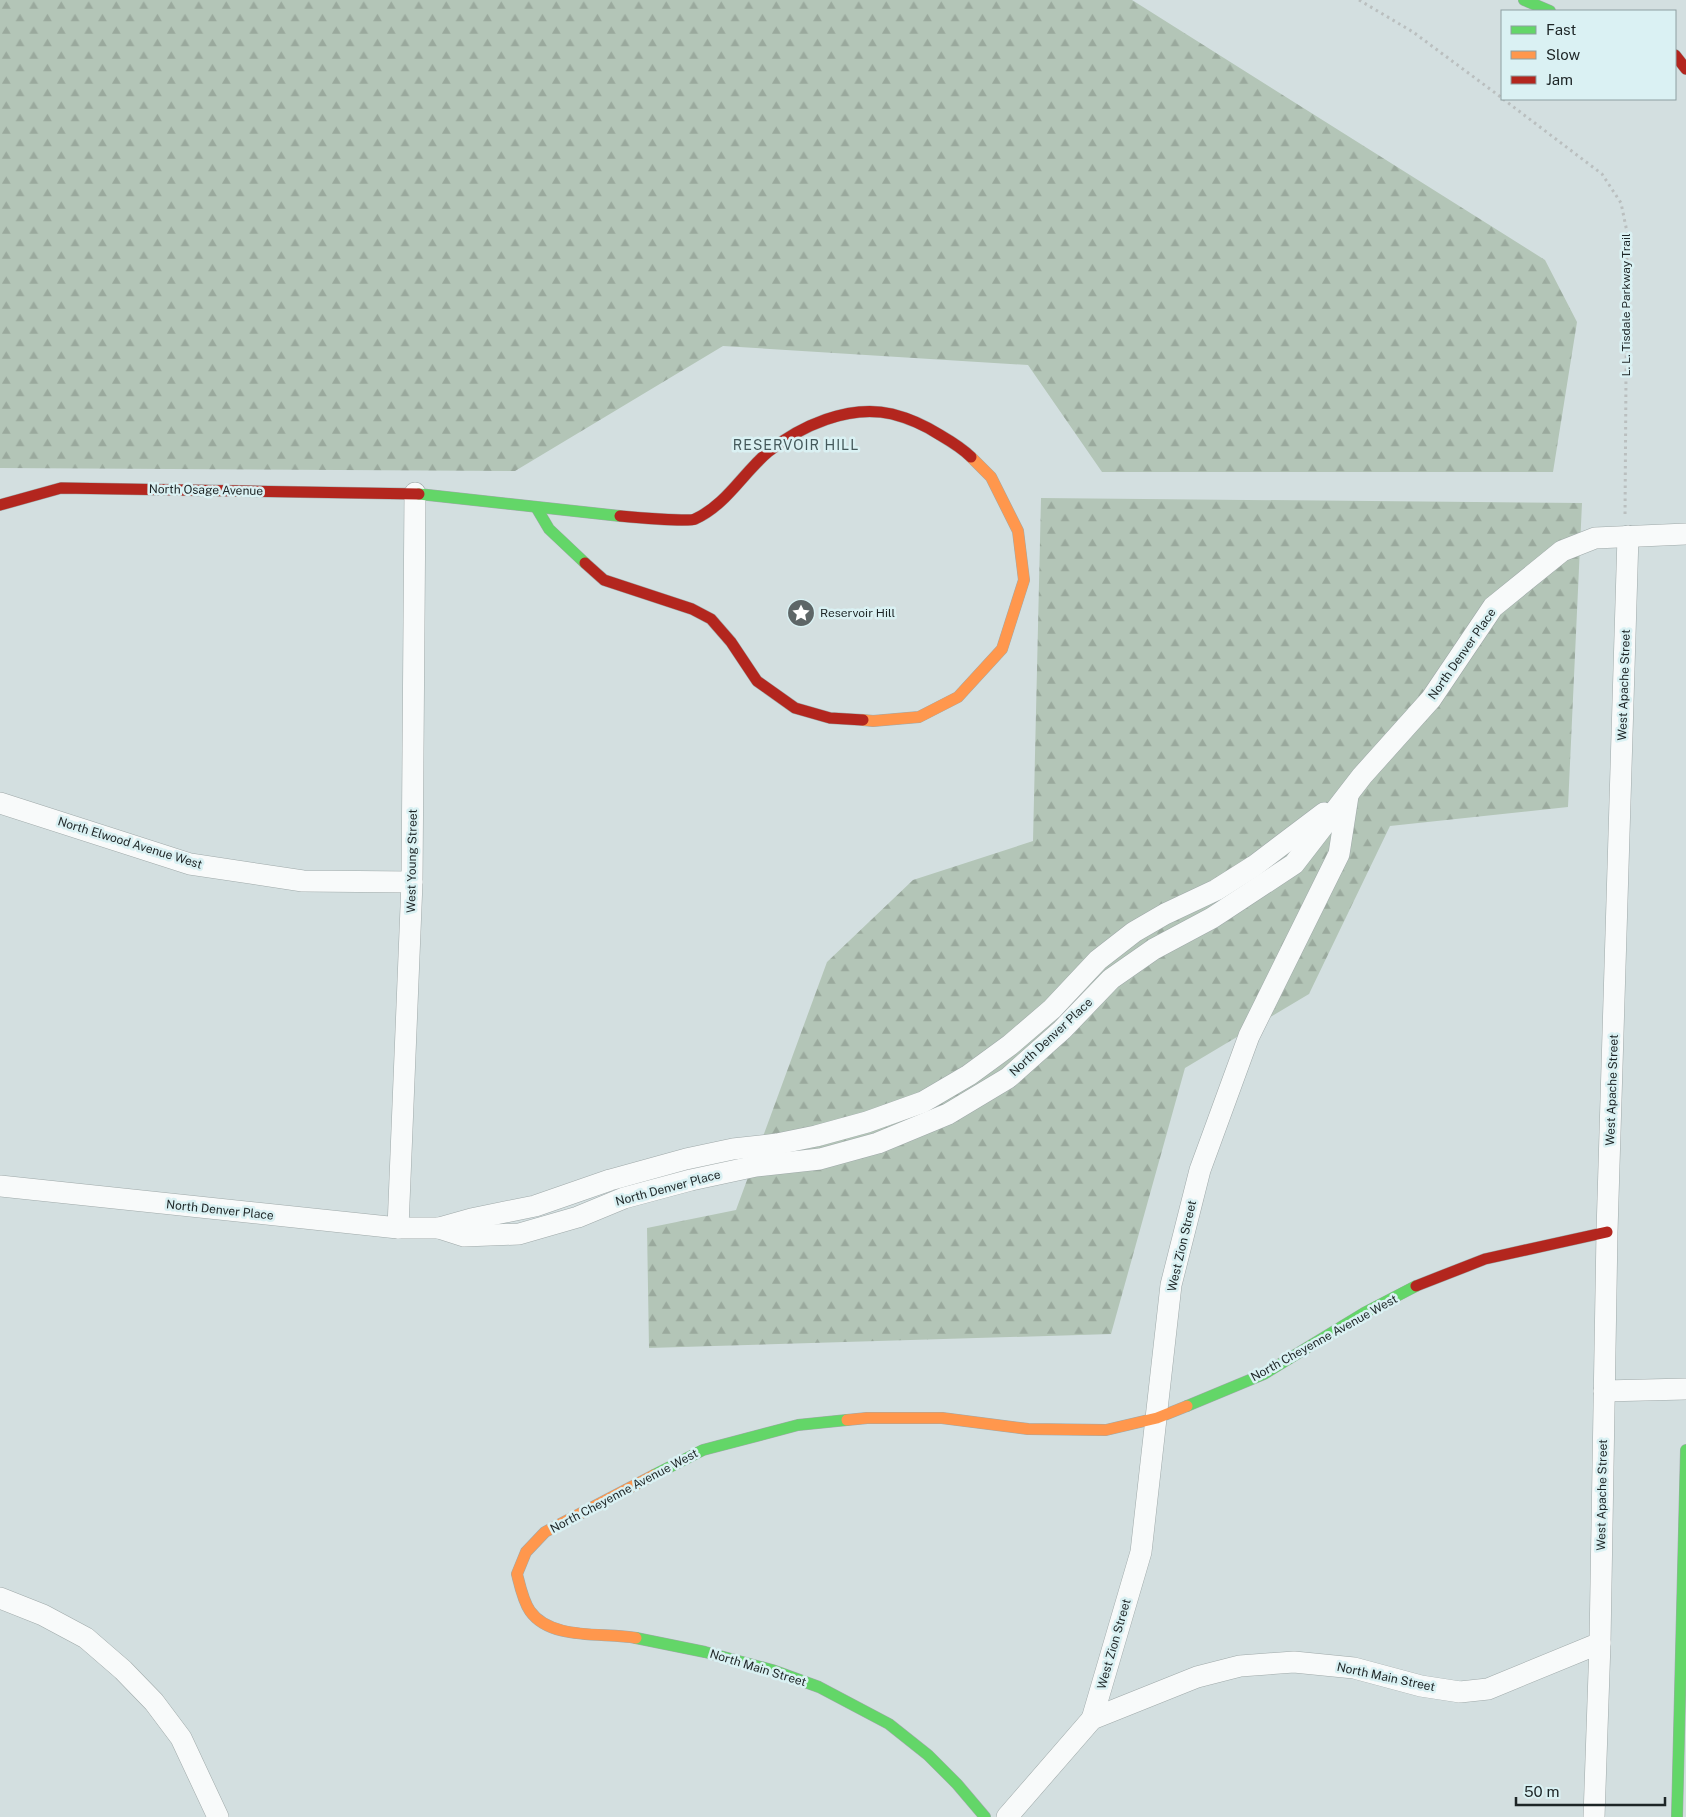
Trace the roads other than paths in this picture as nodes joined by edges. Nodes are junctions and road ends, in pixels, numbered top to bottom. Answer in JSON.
{"nodes":[{"id":1,"x":1524,"y":0,"type":"edge"},
{"id":2,"x":1548,"y":10,"type":"edge"},
{"id":3,"x":1676,"y":56,"type":"edge"},
{"id":4,"x":1686,"y":69,"type":"edge"},
{"id":5,"x":416,"y":493,"type":"junction"},
{"id":6,"x":0,"y":505,"type":"edge"},
{"id":7,"x":536,"y":507,"type":"junction"},
{"id":8,"x":1686,"y":534,"type":"edge"},
{"id":9,"x":1628,"y":536,"type":"junction"},
{"id":10,"x":1348,"y":795,"type":"junction"},
{"id":11,"x":0,"y":803,"type":"edge"},
{"id":12,"x":412,"y":882,"type":"junction"},
{"id":13,"x":0,"y":1186,"type":"edge"},
{"id":14,"x":398,"y":1228,"type":"junction"},
{"id":15,"x":1607,"y":1232,"type":"junction"},
{"id":16,"x":1686,"y":1389,"type":"edge"},
{"id":17,"x":1604,"y":1391,"type":"junction"},
{"id":18,"x":1156,"y":1418,"type":"junction"},
{"id":19,"x":1686,"y":1450,"type":"edge"},
{"id":20,"x":517,"y":1574,"type":"joint"},
{"id":21,"x":0,"y":1598,"type":"edge"},
{"id":22,"x":1600,"y":1644,"type":"junction"},
{"id":23,"x":1092,"y":1719,"type":"junction"},
{"id":24,"x":218,"y":1817,"type":"edge"},
{"id":25,"x":985,"y":1817,"type":"edge"},
{"id":26,"x":1007,"y":1817,"type":"edge"},
{"id":27,"x":1594,"y":1817,"type":"edge"},
{"id":28,"x":1677,"y":1817,"type":"edge"}],
"edges":[{"from":1,"to":2,"type":"main road"},
{"from":3,"to":4,"type":"main road"},
{"from":5,"to":6,"type":"main road","name":"North Osage Avenue"},
{"from":5,"to":7,"type":"main road","name":"North Osage Avenue"},
{"from":5,"to":12,"type":"street","name":"West Young Street"},
{"from":7,"to":7,"type":"main road","name":"North Osage Avenue"},
{"from":8,"to":9,"type":"street","name":"North Denver Place"},
{"from":9,"to":10,"type":"street","name":"North Denver Place"},
{"from":9,"to":15,"type":"street","name":"West Apache Street"},
{"from":10,"to":14,"type":"street","name":"North Denver Place"},
{"from":10,"to":18,"type":"street","name":"West Zion Street"},
{"from":11,"to":12,"type":"street","name":"North Elwood Avenue West"},
{"from":12,"to":14,"type":"street","name":"West Young Street"},
{"from":13,"to":14,"type":"street","name":"North Denver Place"},
{"from":15,"to":17,"type":"street","name":"West Apache Street"},
{"from":15,"to":18,"type":"main road","name":"North Cheyenne Avenue West"},
{"from":16,"to":17,"type":"street"},
{"from":17,"to":22,"type":"street","name":"West Apache Street"},
{"from":18,"to":20,"type":"main road","name":"North Cheyenne Avenue West"},
{"from":18,"to":23,"type":"street","name":"West Zion Street"},
{"from":19,"to":28,"type":"main road"},
{"from":20,"to":25,"type":"main road","name":"North Main Street"},
{"from":21,"to":24,"type":"street"},
{"from":22,"to":23,"type":"street","name":"North Main Street"},
{"from":22,"to":27,"type":"street","name":"West Apache Street"},
{"from":23,"to":26,"type":"street","name":"North Main Street"}]}
